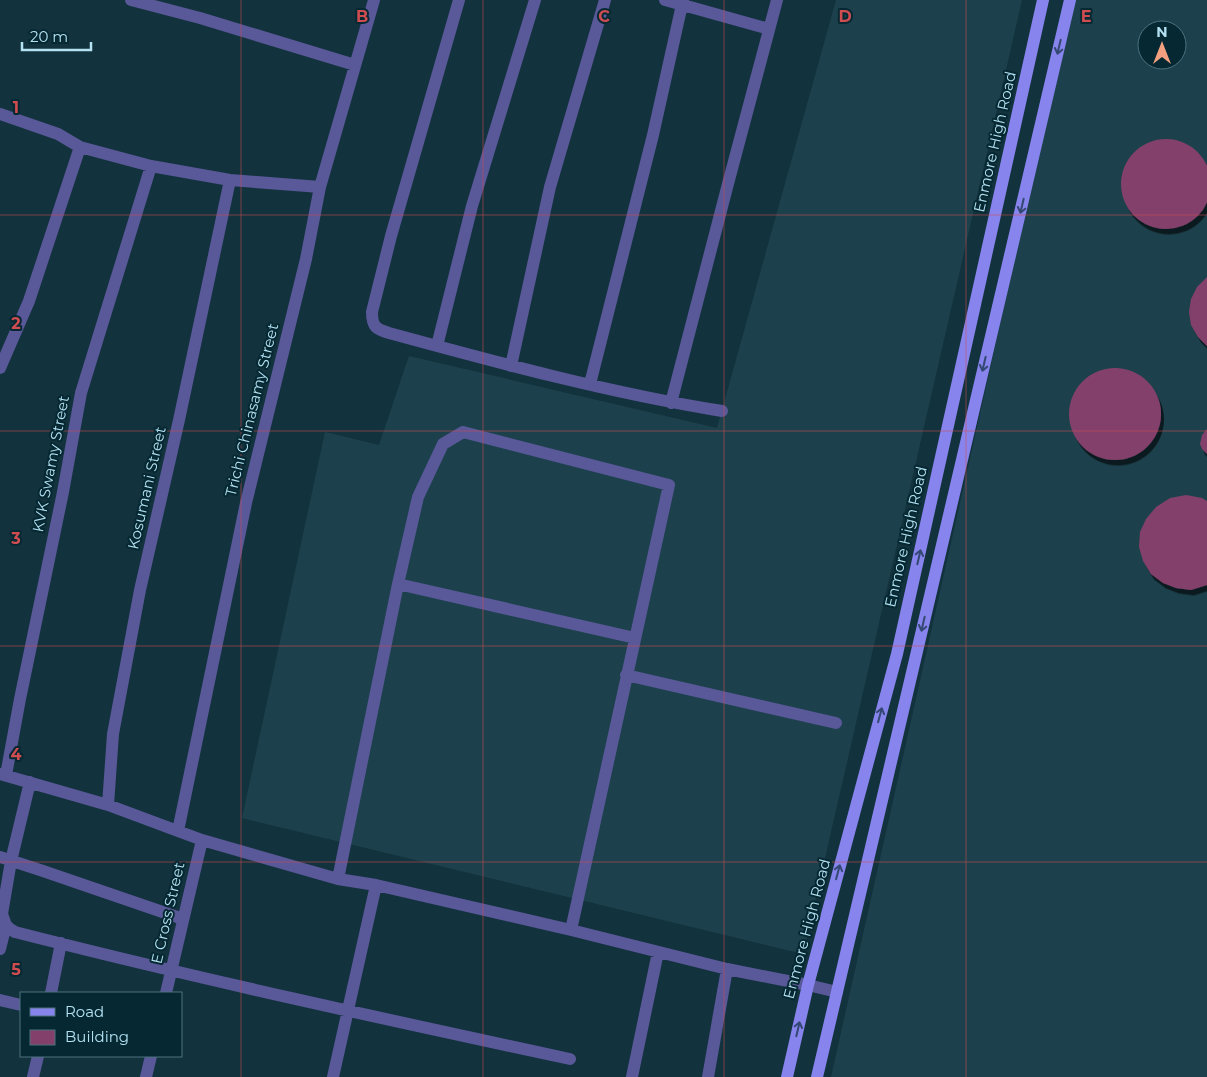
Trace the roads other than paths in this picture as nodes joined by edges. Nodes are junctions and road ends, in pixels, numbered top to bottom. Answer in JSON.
{"nodes":[{"id":1,"x":131,"y":0,"type":"edge"},
{"id":2,"x":374,"y":0,"type":"edge"},
{"id":3,"x":459,"y":0,"type":"edge"},
{"id":4,"x":535,"y":0,"type":"edge"},
{"id":5,"x":605,"y":0,"type":"edge"},
{"id":6,"x":665,"y":0,"type":"edge"},
{"id":7,"x":777,"y":0,"type":"edge"},
{"id":8,"x":1043,"y":0,"type":"edge"},
{"id":9,"x":1070,"y":0,"type":"edge"},
{"id":10,"x":683,"y":2,"type":"edge"},
{"id":11,"x":769,"y":29,"type":"junction"},
{"id":12,"x":355,"y":65,"type":"junction"},
{"id":13,"x":0,"y":114,"type":"edge"},
{"id":14,"x":80,"y":147,"type":"junction"},
{"id":15,"x":151,"y":166,"type":"junction"},
{"id":16,"x":230,"y":180,"type":"junction"},
{"id":17,"x":320,"y":187,"type":"junction"},
{"id":18,"x":437,"y":346,"type":"junction"},
{"id":19,"x":511,"y":366,"type":"junction"},
{"id":20,"x":0,"y":368,"type":"edge"},
{"id":21,"x":590,"y":384,"type":"junction"},
{"id":22,"x":671,"y":403,"type":"junction"},
{"id":23,"x":722,"y":411,"type":"dead end"},
{"id":24,"x":398,"y":584,"type":"junction"},
{"id":25,"x":635,"y":638,"type":"junction"},
{"id":26,"x":626,"y":675,"type":"junction"},
{"id":27,"x":836,"y":723,"type":"dead end"},
{"id":28,"x":3,"y":774,"type":"edge"},
{"id":29,"x":30,"y":782,"type":"junction"},
{"id":30,"x":108,"y":805,"type":"junction"},
{"id":31,"x":178,"y":831,"type":"junction"},
{"id":32,"x":202,"y":840,"type":"junction"},
{"id":33,"x":6,"y":859,"type":"edge"},
{"id":34,"x":338,"y":879,"type":"junction"},
{"id":35,"x":376,"y":886,"type":"junction"},
{"id":36,"x":183,"y":919,"type":"junction"},
{"id":37,"x":6,"y":925,"type":"junction"},
{"id":38,"x":571,"y":930,"type":"junction"},
{"id":39,"x":61,"y":943,"type":"junction"},
{"id":40,"x":0,"y":949,"type":"edge"},
{"id":41,"x":658,"y":952,"type":"junction"},
{"id":42,"x":727,"y":969,"type":"junction"},
{"id":43,"x":171,"y":971,"type":"junction"},
{"id":44,"x":808,"y":985,"type":"junction"},
{"id":45,"x":51,"y":992,"type":"edge"},
{"id":46,"x":166,"y":992,"type":"edge"},
{"id":47,"x":837,"y":992,"type":"junction"},
{"id":48,"x":0,"y":1000,"type":"edge"},
{"id":49,"x":20,"y":1005,"type":"edge"},
{"id":50,"x":348,"y":1011,"type":"junction"},
{"id":51,"x":38,"y":1057,"type":"edge"},
{"id":52,"x":151,"y":1057,"type":"edge"},
{"id":53,"x":570,"y":1059,"type":"dead end"},
{"id":54,"x":33,"y":1077,"type":"edge"},
{"id":55,"x":146,"y":1077,"type":"edge"},
{"id":56,"x":333,"y":1077,"type":"edge"},
{"id":57,"x":632,"y":1077,"type":"edge"},
{"id":58,"x":708,"y":1077,"type":"edge"},
{"id":59,"x":787,"y":1077,"type":"edge"},
{"id":60,"x":817,"y":1077,"type":"edge"}],
"edges":[{"from":1,"to":12,"type":"street"},
{"from":2,"to":12,"type":"street","name":"Trichi Chinasamy Street"},
{"from":3,"to":18,"type":"street"},
{"from":4,"to":18,"type":"street"},
{"from":5,"to":19,"type":"street"},
{"from":6,"to":10,"type":"street"},
{"from":7,"to":11,"type":"street"},
{"from":44,"to":8,"type":"main road","name":"Enmore High Road","one_way":true},
{"from":9,"to":47,"type":"main road","one_way":true},
{"from":10,"to":11,"type":"street"},
{"from":10,"to":21,"type":"street"},
{"from":11,"to":22,"type":"street"},
{"from":12,"to":17,"type":"street","name":"Trichi Chinasamy Street"},
{"from":13,"to":14,"type":"street"},
{"from":14,"to":15,"type":"street"},
{"from":14,"to":20,"type":"street"},
{"from":15,"to":16,"type":"street"},
{"from":15,"to":28,"type":"street","name":"KVK Swamy Street"},
{"from":16,"to":17,"type":"street"},
{"from":16,"to":30,"type":"street","name":"Kosumani Street"},
{"from":17,"to":31,"type":"street","name":"Trichi Chinasamy Street"},
{"from":18,"to":19,"type":"street"},
{"from":19,"to":21,"type":"street"},
{"from":21,"to":22,"type":"street"},
{"from":22,"to":23,"type":"street"},
{"from":24,"to":25,"type":"street"},
{"from":24,"to":25,"type":"street"},
{"from":24,"to":34,"type":"street"},
{"from":25,"to":26,"type":"street"},
{"from":26,"to":27,"type":"street"},
{"from":26,"to":38,"type":"street"},
{"from":28,"to":29,"type":"street"},
{"from":29,"to":30,"type":"street"},
{"from":29,"to":33,"type":"street"},
{"from":30,"to":31,"type":"street"},
{"from":31,"to":32,"type":"street"},
{"from":32,"to":34,"type":"street"},
{"from":32,"to":36,"type":"street","name":"E Cross Street"},
{"from":33,"to":36,"type":"street"},
{"from":33,"to":37,"type":"street"},
{"from":34,"to":35,"type":"street"},
{"from":35,"to":38,"type":"street"},
{"from":35,"to":50,"type":"street"},
{"from":36,"to":43,"type":"street","name":"E Cross Street"},
{"from":37,"to":39,"type":"street"},
{"from":37,"to":40,"type":"street"},
{"from":38,"to":41,"type":"street"},
{"from":39,"to":43,"type":"street"},
{"from":39,"to":45,"type":"street"},
{"from":41,"to":42,"type":"street"},
{"from":41,"to":57,"type":"street"},
{"from":42,"to":44,"type":"street"},
{"from":42,"to":58,"type":"street"},
{"from":43,"to":46,"type":"street","name":"E Cross Street"},
{"from":43,"to":50,"type":"street"},
{"from":44,"to":47,"type":"street"},
{"from":59,"to":44,"type":"main road","name":"Enmore High Road","one_way":true},
{"from":47,"to":60,"type":"main road"},
{"from":48,"to":49,"type":"street"},
{"from":50,"to":53,"type":"street"},
{"from":50,"to":56,"type":"street"},
{"from":51,"to":54,"type":"street"},
{"from":52,"to":55,"type":"street"}]}
